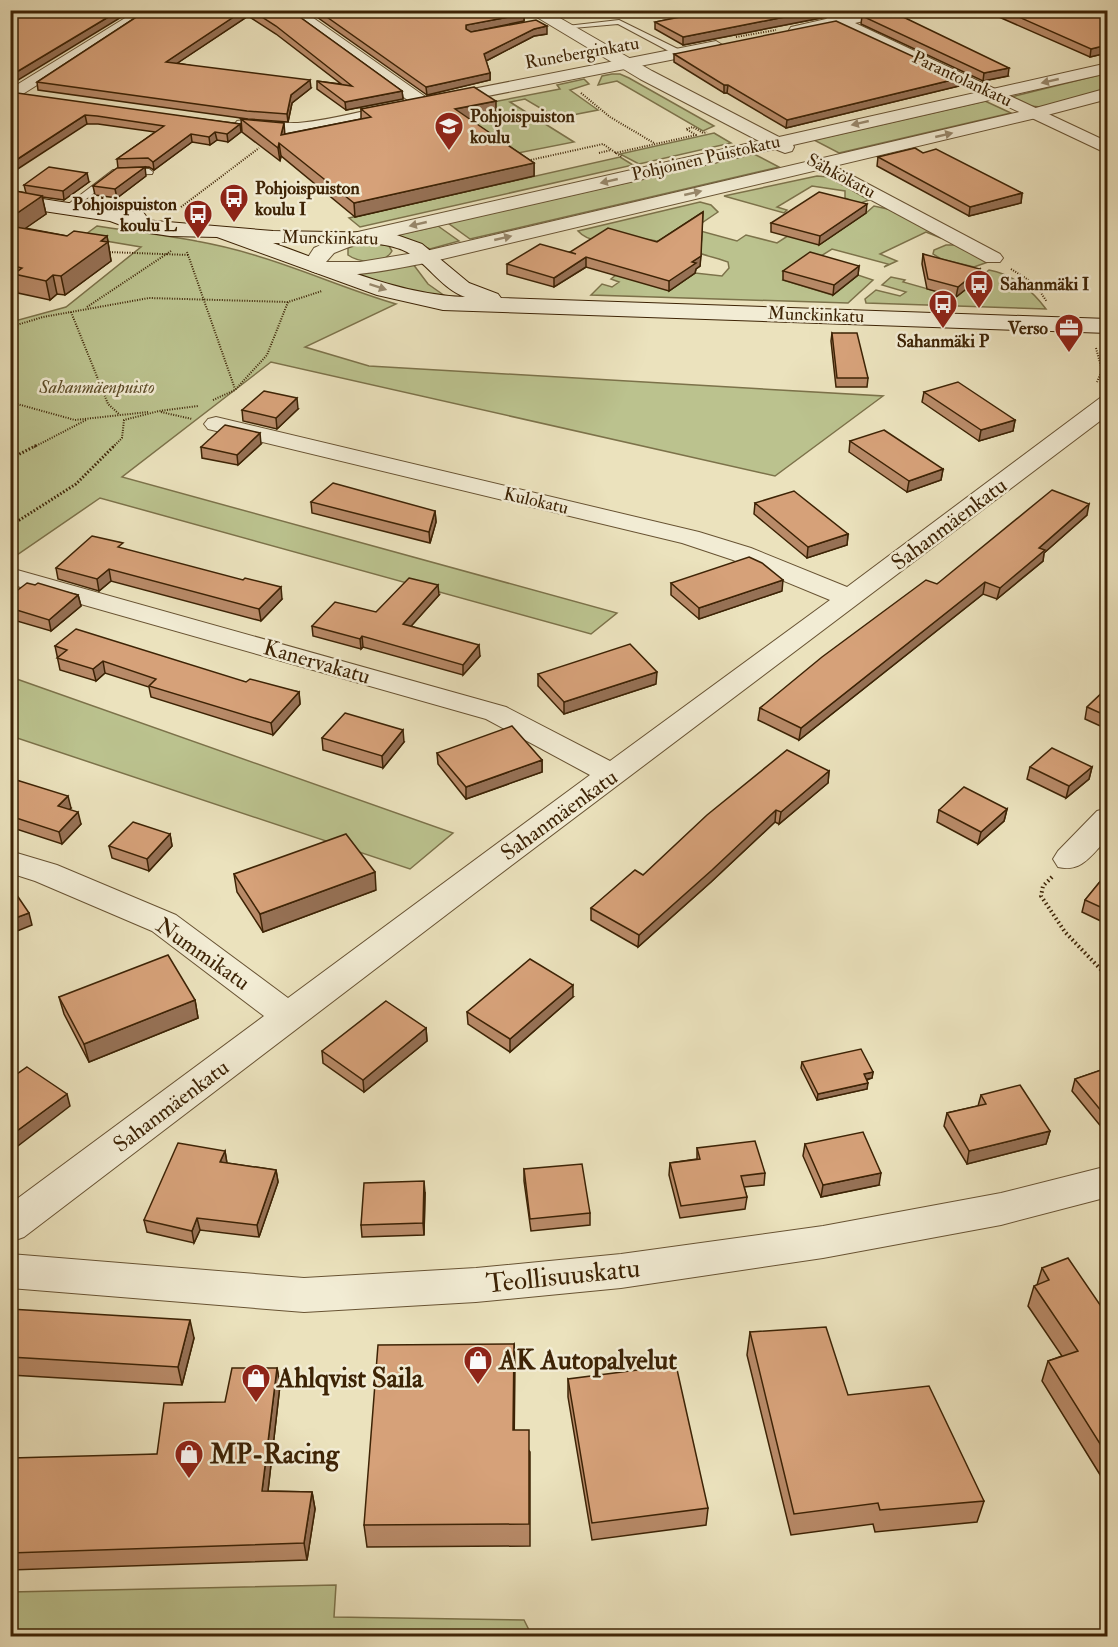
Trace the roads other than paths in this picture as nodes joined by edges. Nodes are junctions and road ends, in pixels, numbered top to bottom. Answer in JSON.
{"nodes":[{"id":1,"x":150,"y":10,"type":"edge"},
{"id":2,"x":291,"y":10,"type":"edge"},
{"id":3,"x":817,"y":10,"type":"edge"},
{"id":4,"x":894,"y":10,"type":"edge"},
{"id":5,"x":1089,"y":10,"type":"edge"},
{"id":6,"x":1107,"y":18,"type":"edge"},
{"id":7,"x":546,"y":20,"type":"edge"},
{"id":8,"x":839,"y":21,"type":"junction"},
{"id":9,"x":780,"y":31,"type":"edge"},
{"id":10,"x":734,"y":40,"type":"edge"},
{"id":11,"x":681,"y":54,"type":"junction"},
{"id":12,"x":626,"y":64,"type":"junction"},
{"id":13,"x":1107,"y":68,"type":"edge"},
{"id":14,"x":1107,"y":93,"type":"edge"},
{"id":15,"x":12,"y":94,"type":"edge"},
{"id":16,"x":992,"y":94,"type":"junction"},
{"id":17,"x":39,"y":97,"type":"edge"},
{"id":18,"x":423,"y":103,"type":"junction"},
{"id":19,"x":1035,"y":113,"type":"junction"},
{"id":20,"x":224,"y":122,"type":"edge"},
{"id":21,"x":776,"y":142,"type":"junction"},
{"id":22,"x":1107,"y":149,"type":"edge"},
{"id":23,"x":819,"y":164,"type":"junction"},
{"id":24,"x":149,"y":172,"type":"edge"},
{"id":25,"x":10,"y":200,"type":"edge"},
{"id":26,"x":67,"y":209,"type":"junction"},
{"id":27,"x":114,"y":216,"type":"junction"},
{"id":28,"x":198,"y":229,"type":"junction"},
{"id":29,"x":224,"y":233,"type":"junction"},
{"id":30,"x":362,"y":237,"type":"junction"},
{"id":31,"x":426,"y":256,"type":"junction"},
{"id":32,"x":993,"y":258,"type":"road end"},
{"id":33,"x":319,"y":267,"type":"junction"},
{"id":34,"x":524,"y":306,"type":"junction"},
{"id":35,"x":1107,"y":326,"type":"edge"},
{"id":36,"x":1107,"y":403,"type":"edge"},
{"id":37,"x":216,"y":424,"type":"road end"},
{"id":38,"x":10,"y":576,"type":"edge"},
{"id":39,"x":850,"y":598,"type":"junction"},
{"id":40,"x":613,"y":776,"type":"junction"},
{"id":41,"x":1107,"y":818,"type":"edge"},
{"id":42,"x":1069,"y":859,"type":"road end"},
{"id":43,"x":10,"y":862,"type":"edge"},
{"id":44,"x":289,"y":1017,"type":"junction"},
{"id":45,"x":1107,"y":1181,"type":"edge"},
{"id":46,"x":10,"y":1226,"type":"edge"},
{"id":47,"x":10,"y":1271,"type":"edge"}],
"edges":[{"from":1,"to":15,"type":"street"},
{"from":2,"to":18,"type":"street"},
{"from":3,"to":8,"type":"street","name":"Parantolankatu"},
{"from":4,"to":8,"type":"street"},
{"from":5,"to":6,"type":"street"},
{"from":7,"to":11,"type":"lane"},
{"from":7,"to":12,"type":"street","name":"Sähkökatu"},
{"from":8,"to":9,"type":"street"},
{"from":8,"to":16,"type":"street","name":"Parantolankatu"},
{"from":10,"to":11,"type":"street","name":"Runeberginkatu"},
{"from":11,"to":12,"type":"street","name":"Runeberginkatu"},
{"from":12,"to":18,"type":"street","name":"Runeberginkatu"},
{"from":12,"to":21,"type":"street","name":"Sähkökatu"},
{"from":13,"to":16,"type":"street","name":"Pohjoinen Puistokatu","one_way":true},
{"from":14,"to":19,"type":"street","name":"Pohjoinen Puistokatu"},
{"from":15,"to":17,"type":"street"},
{"from":16,"to":19,"type":"street","name":"Parantolankatu"},
{"from":16,"to":21,"type":"street","name":"Pohjoinen Puistokatu","one_way":true},
{"from":18,"to":20,"type":"street","name":"Runeberginkatu"},
{"from":19,"to":22,"type":"street","name":"Parantolankatu"},
{"from":23,"to":19,"type":"street","name":"Pohjoinen Puistokatu","one_way":true},
{"from":21,"to":23,"type":"street","name":"Sähkökatu"},
{"from":21,"to":30,"type":"street","name":"Pohjoinen Puistokatu","one_way":true},
{"from":31,"to":23,"type":"street","name":"Pohjoinen Puistokatu","one_way":true},
{"from":23,"to":32,"type":"street","name":"Sähkökatu"},
{"from":24,"to":26,"type":"lane"},
{"from":25,"to":26,"type":"street","name":"Munckinkatu"},
{"from":26,"to":27,"type":"street","name":"Munckinkatu"},
{"from":27,"to":28,"type":"street","name":"Munckinkatu"},
{"from":27,"to":28,"type":"street","name":"Munckinkatu"},
{"from":28,"to":29,"type":"street","name":"Munckinkatu"},
{"from":29,"to":30,"type":"street","name":"Munckinkatu"},
{"from":29,"to":33,"type":"street","name":"Munckinkatu"},
{"from":30,"to":31,"type":"street","name":"Munckinkatu"},
{"from":30,"to":33,"type":"street","name":"Pohjoinen Puistokatu"},
{"from":31,"to":33,"type":"street","name":"Pohjoinen Puistokatu"},
{"from":31,"to":34,"type":"street","name":"Munckinkatu"},
{"from":33,"to":34,"type":"street","name":"Munckinkatu","one_way":true},
{"from":34,"to":35,"type":"street","name":"Munckinkatu"},
{"from":36,"to":39,"type":"street","name":"Sahanmäenkatu"},
{"from":37,"to":39,"type":"street","name":"Kulokatu"},
{"from":38,"to":40,"type":"street","name":"Kanervakatu"},
{"from":39,"to":40,"type":"street","name":"Sahanmäenkatu"},
{"from":40,"to":44,"type":"street","name":"Sahanmäenkatu"},
{"from":41,"to":42,"type":"street"},
{"from":43,"to":44,"type":"street","name":"Nummikatu"},
{"from":44,"to":46,"type":"street","name":"Sahanmäenkatu"},
{"from":45,"to":47,"type":"street","name":"Teollisuuskatu"}]}
